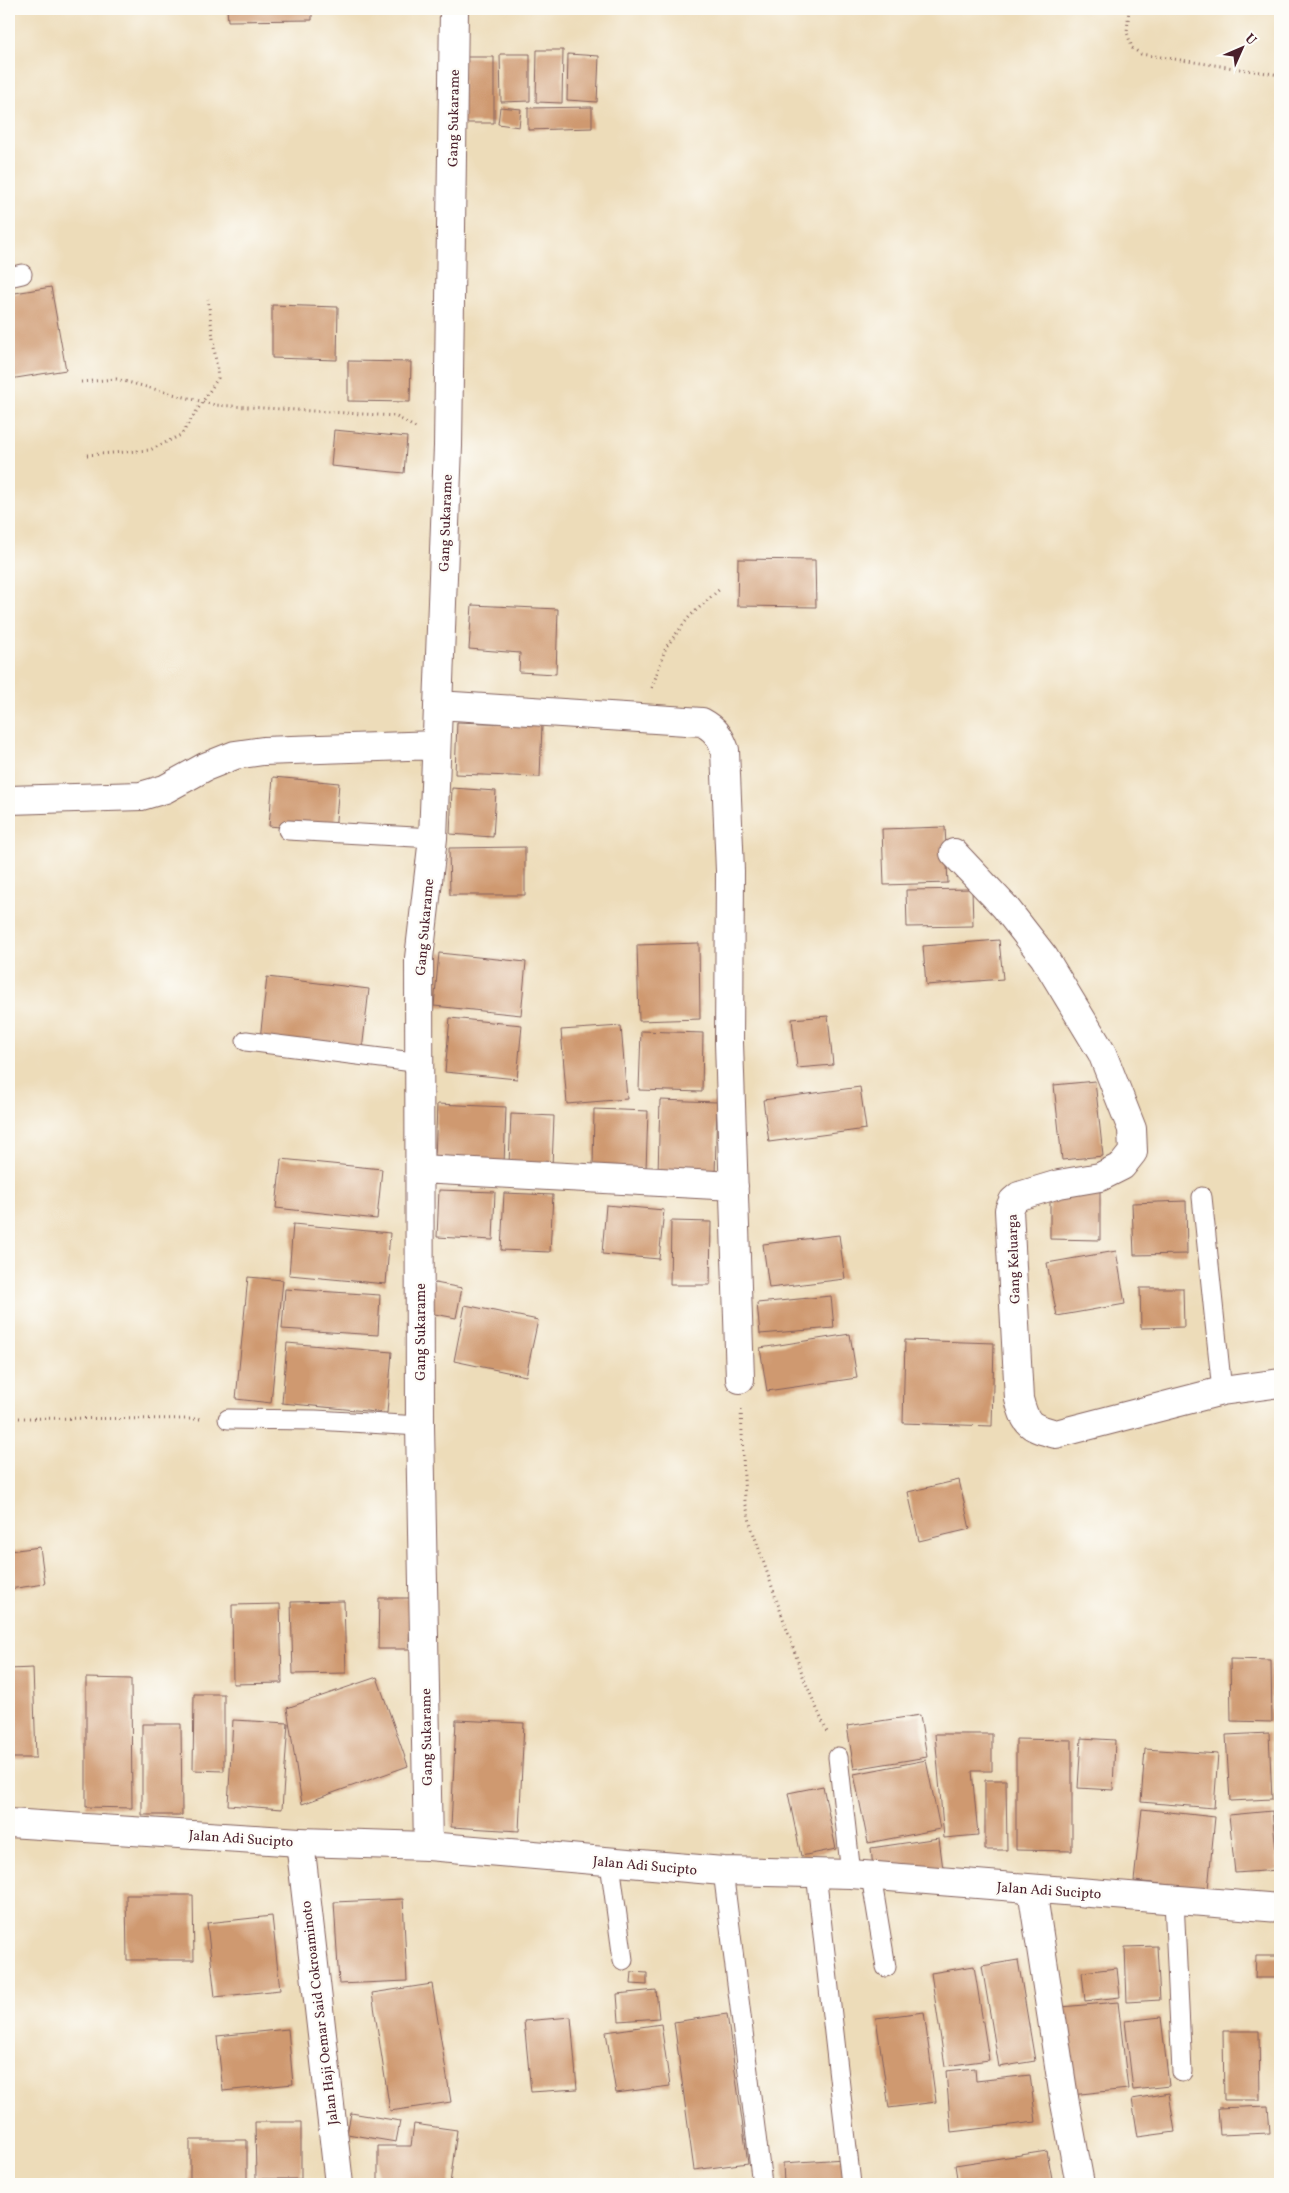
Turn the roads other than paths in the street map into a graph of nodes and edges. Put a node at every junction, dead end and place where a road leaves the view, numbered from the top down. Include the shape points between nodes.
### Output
1 (454, 9) edge
2 (438, 705) junction
3 (436, 745) junction
4 (9, 800) edge
5 (288, 830) dead end
6 (433, 838) junction
7 (954, 852) dead end
8 (246, 1041) dead end
9 (421, 1063) junction
10 (421, 1169) junction
11 (734, 1186) junction
12 (1202, 1197) dead end
13 (740, 1379) road end
14 (1280, 1383) edge
15 (1222, 1391) junction
16 (228, 1419) road end
17 (420, 1426) junction
18 (838, 1757) road end
19 (9, 1823) edge
20 (300, 1842) junction
21 (428, 1846) junction
22 (610, 1863) junction
23 (723, 1871) junction
24 (816, 1873) junction
25 (861, 1875) junction
26 (1032, 1889) junction
27 (1174, 1900) junction
28 (1280, 1908) edge
29 (623, 1960) dead end
30 (886, 1966) dead end
31 (1182, 2072) dead end
32 (339, 2184) edge
33 (762, 2184) edge
34 (851, 2184) edge
35 (1080, 2184) edge

1 - 2 street, Gang Sukarame via 448,446
2 - 3 street, Gang Sukarame
2 - 11 street via 702,722 720,737 725,750 730,871 729,1043
3 - 4 street via 263,751 235,755 205,766 165,789 141,796
3 - 6 street, Gang Sukarame
5 - 6 lane
6 - 9 street, Gang Sukarame via 419,958
7 - 15 street, Gang Keluarga via 1006,907 1044,958 1102,1053 1132,1129 1133,1152 1122,1166 1100,1177 1058,1184 1020,1196 1009,1210 1019,1399 1024,1415 1034,1429 1056,1434
8 - 9 lane
9 - 10 street, Gang Sukarame
10 - 11 street
10 - 17 street, Gang Sukarame
11 - 13 street
12 - 15 lane
14 - 15 street, Gang Keluarga
16 - 17 lane
17 - 21 street, Gang Sukarame
18 - 25 lane
19 - 20 street, Jalan Adi Sucipto
20 - 21 street, Jalan Adi Sucipto
20 - 32 street, Jalan Haji Oemar Said Cokroaminoto
21 - 22 street, Jalan Adi Sucipto
22 - 23 street, Jalan Adi Sucipto
22 - 29 lane
23 - 24 street, Jalan Adi Sucipto
23 - 33 lane
24 - 25 street, Jalan Adi Sucipto
24 - 34 lane
25 - 26 street, Jalan Adi Sucipto
25 - 30 lane
26 - 27 street, Jalan Adi Sucipto
26 - 35 street
27 - 28 street, Jalan Adi Sucipto
27 - 31 lane

